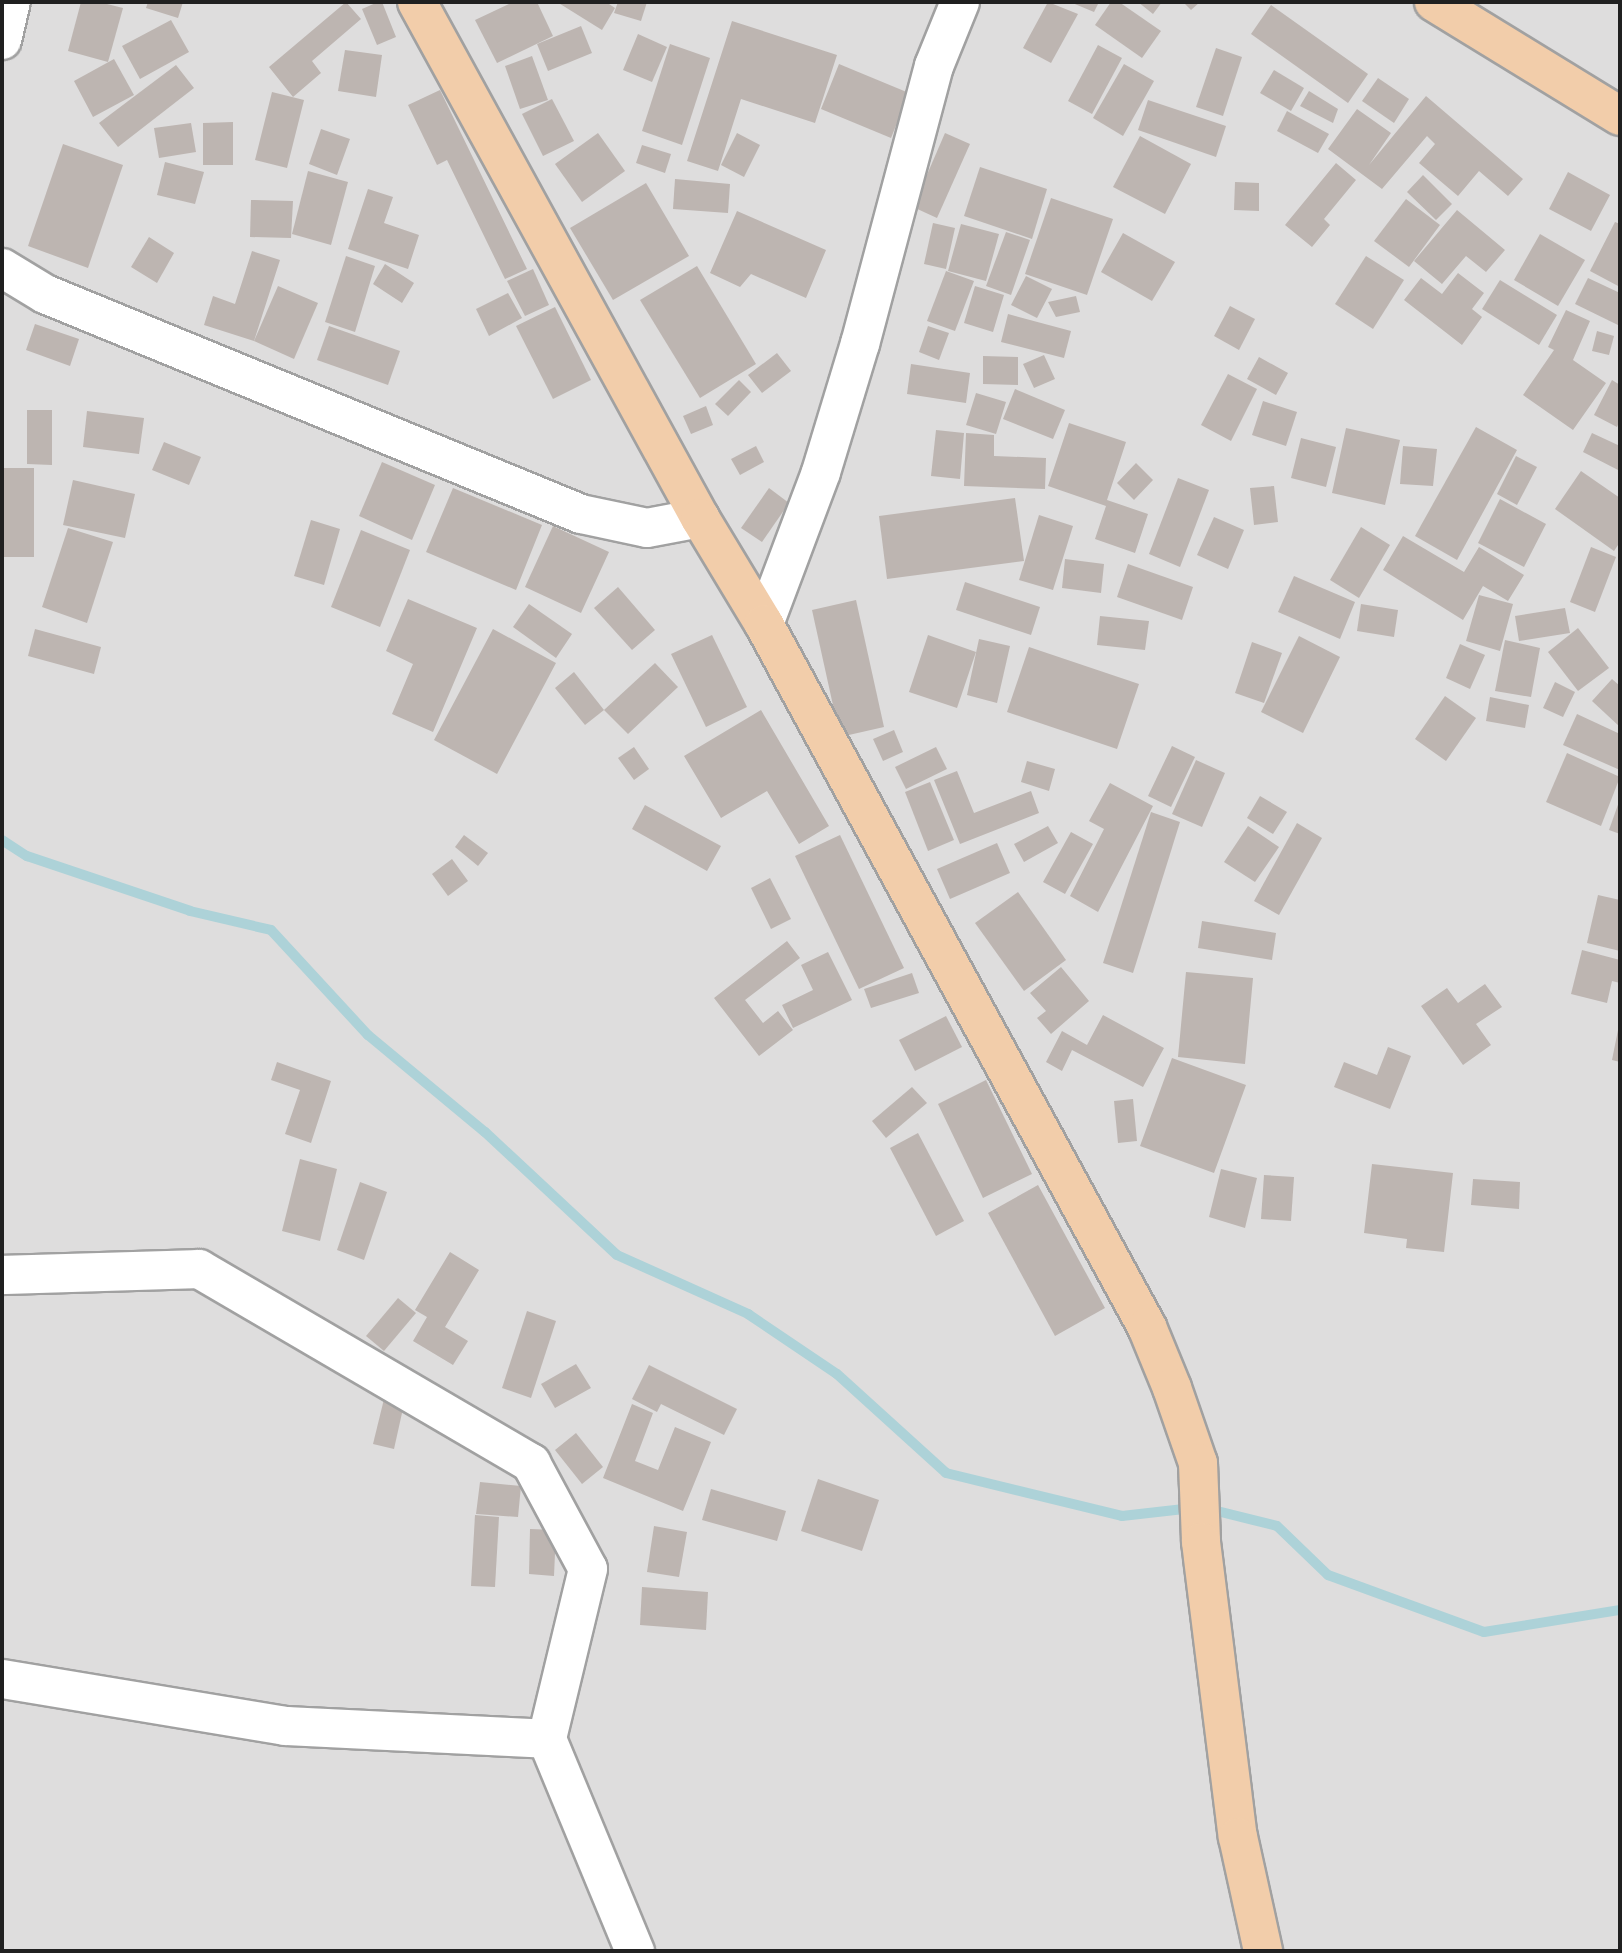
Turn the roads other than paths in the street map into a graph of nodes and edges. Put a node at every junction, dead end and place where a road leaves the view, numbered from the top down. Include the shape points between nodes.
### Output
1 (11, 2) edge
2 (417, 2) edge
3 (961, 2) edge
4 (1434, 2) edge
5 (2, 40) edge
6 (1620, 116) edge
7 (2, 268) edge
8 (700, 518) junction
9 (764, 624) junction
10 (2, 1275) edge
11 (2, 1679) edge
12 (547, 1739) junction
13 (635, 1951) edge
14 (1263, 1951) edge

1 - 5 street
2 - 8 main road
3 - 9 street via 934,66 821,472
4 - 6 main road
7 - 8 street via 45,294 581,514 647,528
8 - 9 main road
9 - 14 main road via 1146,1327 1172,1388 1198,1463 1201,1542 1238,1837
10 - 12 street via 199,1269 531,1463 587,1569
11 - 12 street via 285,1727
12 - 13 street

